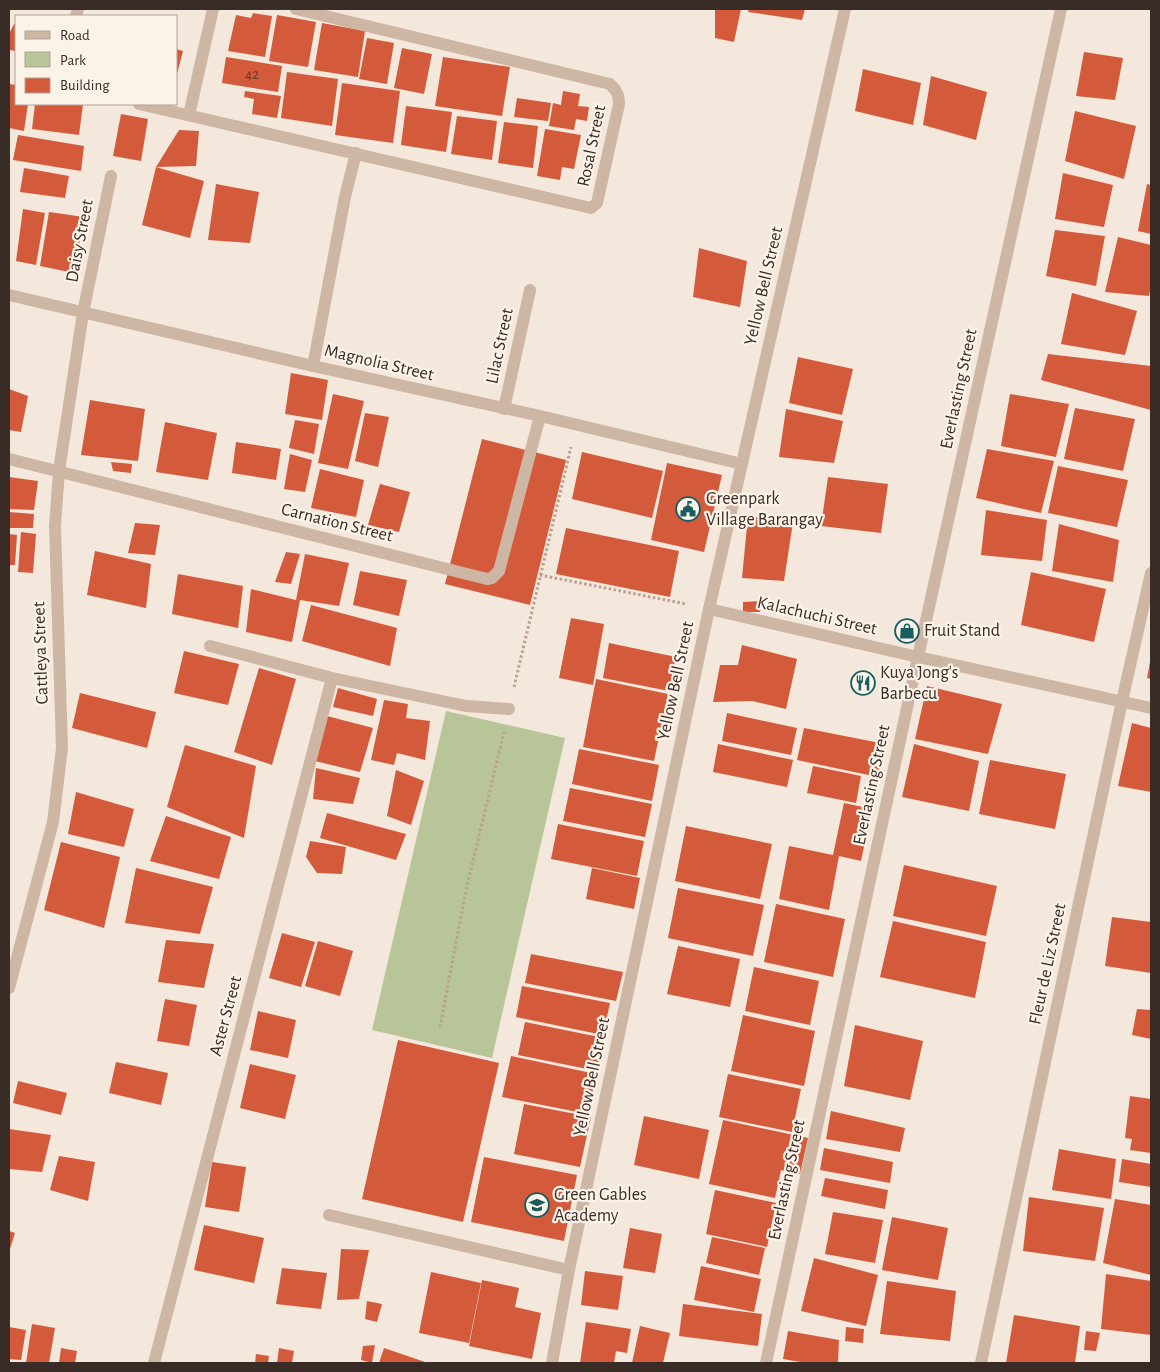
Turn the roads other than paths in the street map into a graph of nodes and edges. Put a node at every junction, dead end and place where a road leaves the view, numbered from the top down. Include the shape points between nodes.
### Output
1 (213, 9) edge
2 (296, 9) edge
3 (845, 9) edge
4 (1061, 9) edge
5 (144, 105) edge
6 (189, 115) junction
7 (356, 154) junction
8 (111, 176) dead end
9 (530, 290) dead end
10 (9, 295) edge
11 (83, 313) junction
12 (313, 366) junction
13 (504, 409) junction
14 (540, 416) junction
15 (9, 459) edge
16 (742, 464) junction
17 (59, 471) junction
18 (1151, 573) edge
19 (709, 609) junction
20 (210, 646) dead end
21 (918, 657) junction
22 (332, 678) junction
23 (1122, 701) junction
24 (1151, 708) edge
25 (509, 709) road end
26 (9, 988) edge
27 (329, 1215) dead end
28 (569, 1270) junction
29 (154, 1363) edge
30 (552, 1363) edge
31 (766, 1363) edge
32 (981, 1363) edge

1 - 6 street
2 - 7 street, Rosal Street via 610,84 619,96 620,104 597,203 591,208
3 - 16 street, Yellow Bell Street
4 - 21 street, Everlasting Street
5 - 6 street, Rosal Street
6 - 7 street, Rosal Street
7 - 12 street
8 - 11 street, Daisy Street
9 - 13 street, Lilac Street
10 - 11 street, Magnolia Street
11 - 12 street, Magnolia Street
11 - 17 street, Cattleya Street
12 - 13 street, Magnolia Street
13 - 14 street, Magnolia Street
14 - 16 street, Magnolia Street
14 - 17 street, Carnation Street via 499,571 487,579
15 - 17 street, Carnation Street
16 - 19 street, Yellow Bell Street
17 - 26 street, Cattleya Street via 55,526 62,748 53,822
18 - 23 street, Fleur de Liz Street
19 - 21 street, Kalachuchi Street
19 - 28 street, Yellow Bell Street
20 - 22 street
21 - 23 street, Kalachuchi Street
21 - 31 street, Everlasting Street
22 - 25 street via 466,706
22 - 29 street, Aster Street
23 - 24 street, Kalachuchi Street
23 - 32 street, Fleur de Liz Street
27 - 28 street
28 - 30 street, Yellow Bell Street

